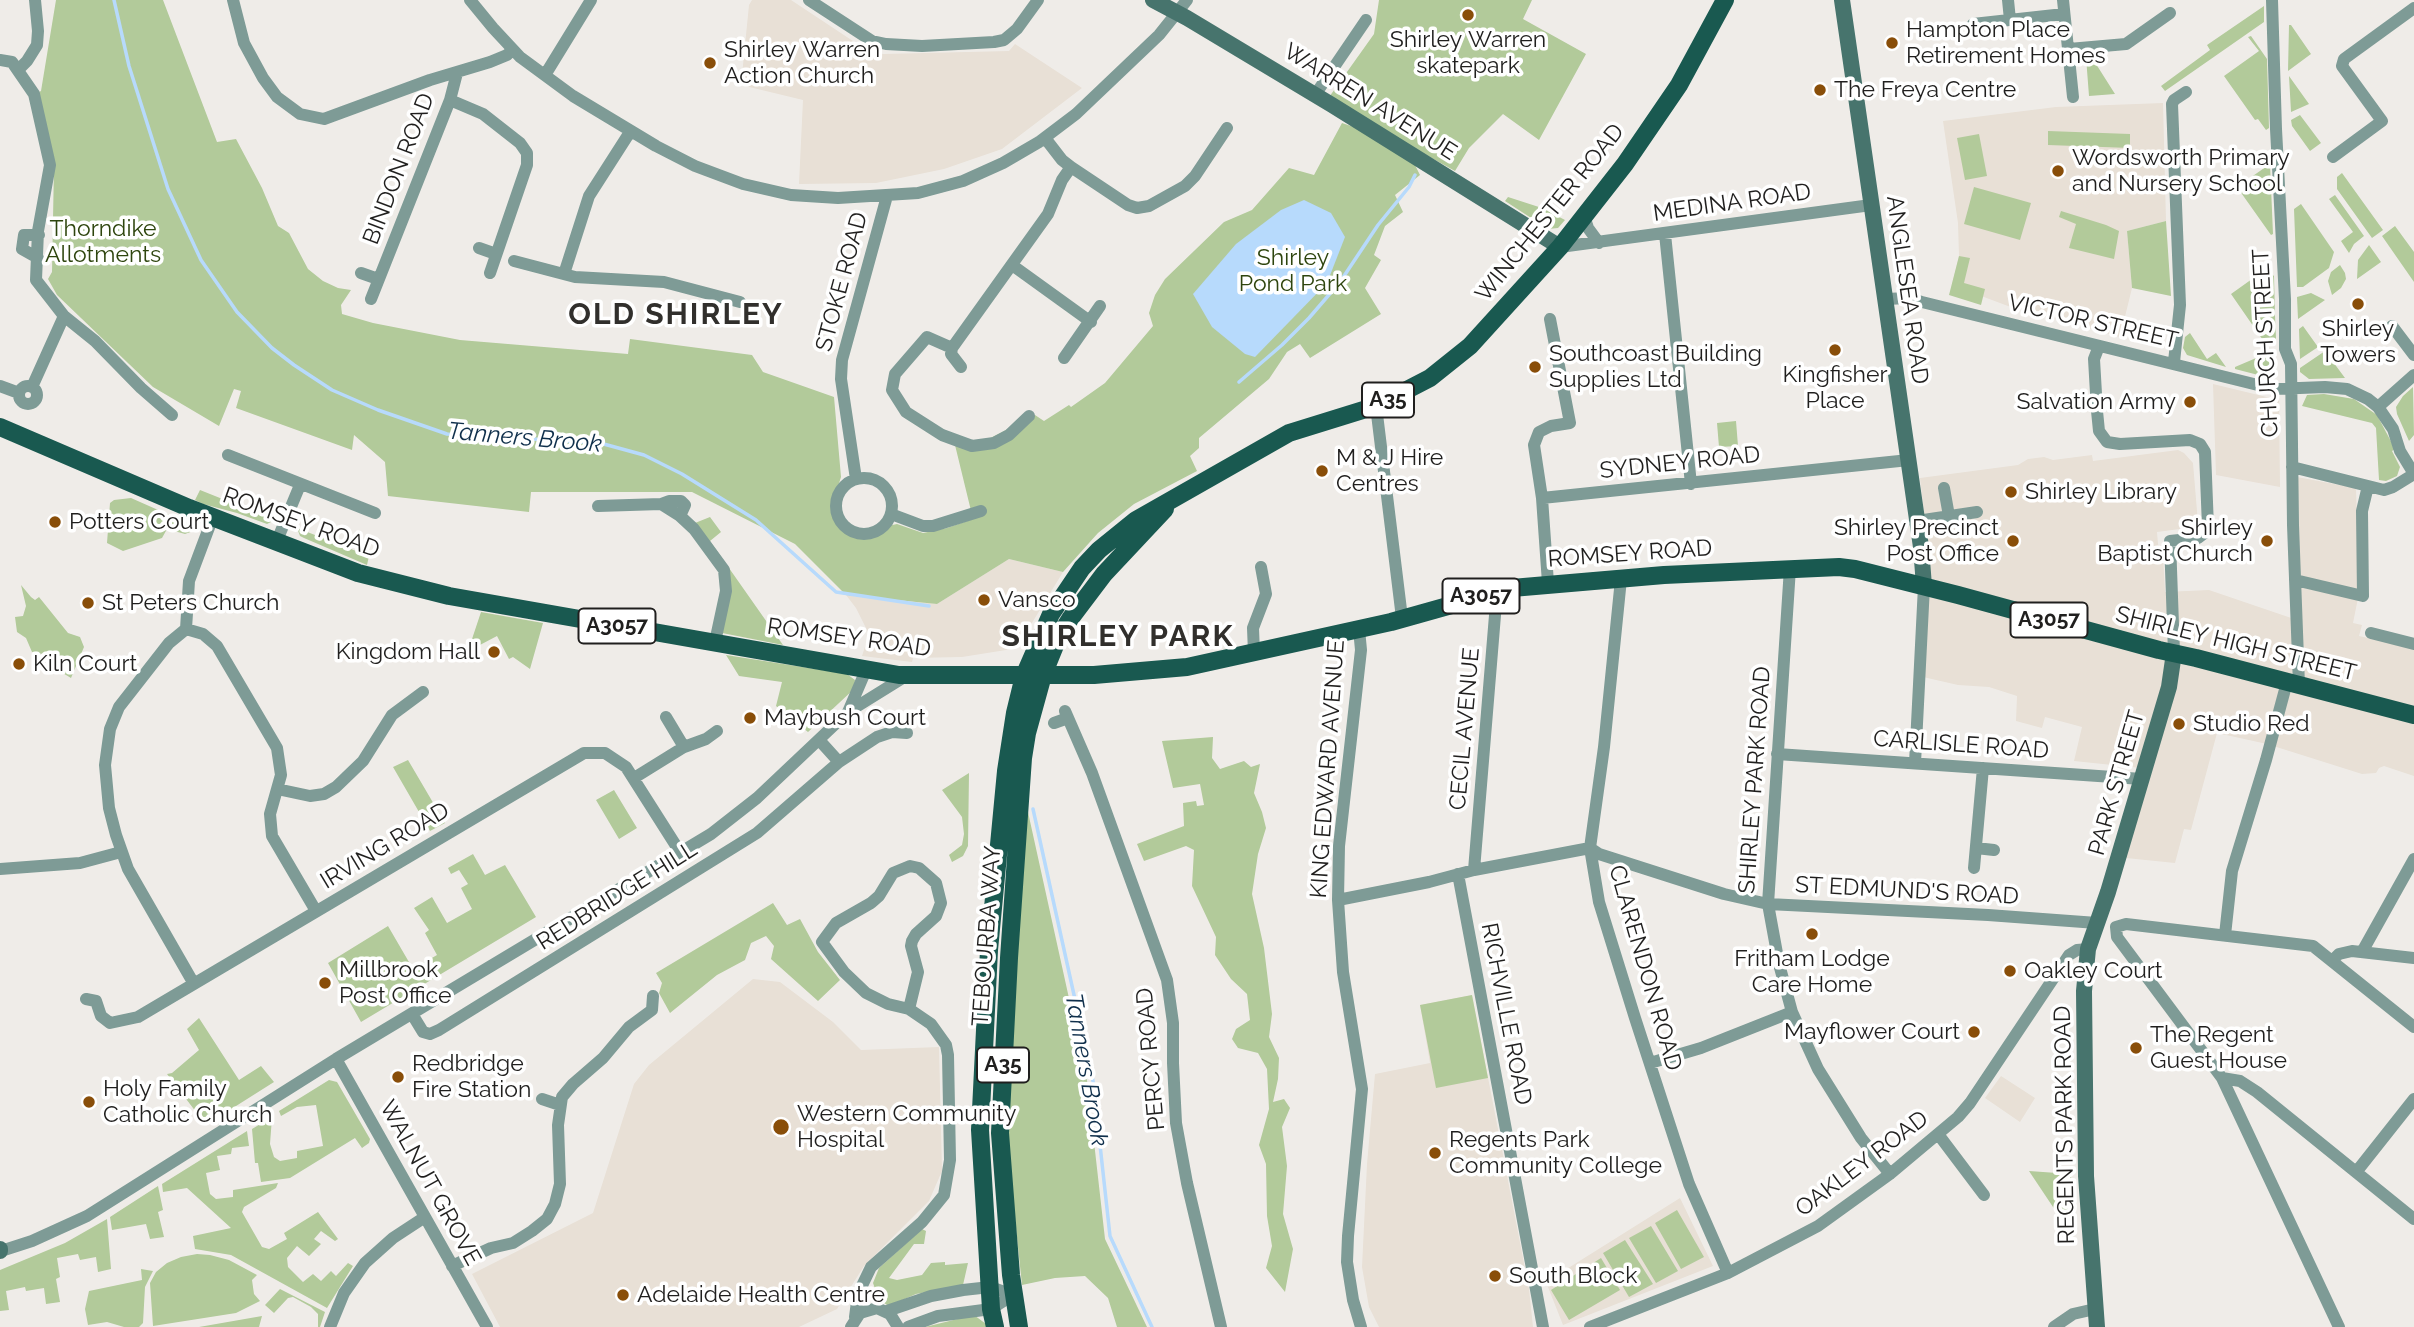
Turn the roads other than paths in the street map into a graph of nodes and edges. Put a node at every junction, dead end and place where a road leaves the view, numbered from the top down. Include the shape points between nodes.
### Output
1 (35, 0) edge
2 (233, 0) edge
3 (470, 0) edge
4 (592, 0) edge
5 (809, 0) edge
6 (1038, 0) edge
7 (1153, 0) edge
8 (1724, 0) edge
9 (1842, 0) edge
10 (2008, 0) edge
11 (2063, 0) edge
12 (2272, 0) edge
13 (1182, 6) edge
14 (2414, 8) edge
15 (2170, 13) dead end
16 (2064, 14) junction
17 (1366, 20) dead end
18 (2010, 20) junction
19 (1973, 24) dead end
20 (2069, 49) junction
21 (512, 50) junction
22 (0, 60) edge
23 (18, 71) junction
24 (457, 73) junction
25 (545, 75) junction
26 (2186, 92) dead end
27 (1315, 95) junction
28 (2073, 97) dead end
29 (450, 100) junction
30 (1227, 128) dead end
31 (630, 132) junction
32 (1045, 138) junction
33 (2333, 157) dead end
34 (1071, 167) junction
35 (887, 196) junction
36 (1871, 205) junction
37 (1584, 216) junction
38 (1665, 234) junction
39 (1599, 243) junction
40 (1560, 247) junction
41 (479, 248) dead end
42 (496, 254) junction
43 (514, 261) dead end
44 (1012, 265) junction
45 (361, 273) dead end
46 (490, 273) dead end
47 (564, 274) junction
48 (378, 279) junction
49 (371, 299) dead end
50 (1886, 299) junction
51 (740, 302) dead end
52 (1100, 306) dead end
53 (64, 316) junction
54 (1550, 319) dead end
55 (1091, 322) junction
56 (2392, 326) dead end
57 (2099, 346) junction
58 (952, 348) junction
59 (2414, 355) edge
60 (1063, 358) dead end
61 (2174, 362) junction
62 (961, 367) dead end
63 (2414, 375) edge
64 (0, 386) edge
65 (2290, 388) junction
66 (2378, 407) junction
67 (1376, 412) junction
68 (172, 415) dead end
69 (1029, 416) dead end
70 (0, 427) edge
71 (228, 455) dead end
72 (1909, 460) junction
73 (2292, 467) junction
74 (2414, 474) edge
75 (856, 480) junction
76 (1692, 484) junction
77 (300, 485) junction
78 (2368, 486) junction
79 (1944, 488) dead end
80 (1176, 496) junction
81 (1542, 498) junction
82 (598, 506) dead end
83 (981, 511) dead end
84 (1977, 512) dead end
85 (374, 513) dead end
86 (891, 514) junction
87 (1949, 516) junction
88 (213, 517) junction
89 (1917, 520) junction
90 (276, 543) junction
91 (1261, 567) dead end
92 (1790, 568) junction
93 (1621, 579) junction
94 (2295, 580) junction
95 (1548, 583) junction
96 (1924, 586) junction
97 (1497, 591) junction
98 (1402, 618) junction
99 (187, 629) junction
100 (1359, 629) junction
101 (2371, 634) dead end
102 (715, 642) junction
103 (2414, 644) edge
104 (1254, 653) junction
105 (2174, 653) junction
106 (866, 670) junction
107 (1043, 675) junction
108 (906, 676) junction
109 (1024, 676) junction
110 (2293, 683) junction
111 (423, 692) dead end
112 (848, 712) junction
113 (2414, 715) edge
114 (666, 717) dead end
115 (1054, 723) dead end
116 (717, 731) dead end
117 (907, 733) dead end
118 (820, 741) junction
119 (684, 747) junction
120 (1777, 754) junction
121 (839, 762) junction
122 (1915, 763) junction
123 (1983, 768) junction
124 (634, 778) junction
125 (2142, 779) junction
126 (278, 789) junction
127 (1590, 848) junction
128 (1976, 848) junction
129 (1994, 850) dead end
130 (121, 852) junction
131 (680, 852) junction
132 (2414, 859) edge
133 (1974, 868) dead end
134 (0, 869) edge
135 (1474, 870) junction
136 (1458, 874) junction
137 (1338, 900) junction
138 (1768, 904) junction
139 (316, 911) junction
140 (2097, 923) junction
141 (2225, 935) junction
142 (2088, 949) junction
143 (2362, 952) junction
144 (2414, 958) edge
145 (2338, 964) junction
146 (194, 984) junction
147 (653, 996) dead end
148 (86, 999) dead end
149 (909, 1009) junction
150 (1792, 1012) junction
151 (412, 1014) junction
152 (2414, 1027) edge
153 (336, 1059) junction
154 (1650, 1063) junction
155 (2222, 1078) junction
156 (2414, 1098) edge
157 (542, 1099) dead end
158 (560, 1105) junction
159 (1938, 1134) junction
160 (2357, 1171) junction
161 (1890, 1174) junction
162 (1984, 1195) dead end
163 (425, 1217) junction
164 (2414, 1219) edge
165 (0, 1250) edge
166 (452, 1266) junction
167 (1728, 1273) junction
168 (864, 1282) junction
169 (990, 1287) junction
170 (1013, 1295) junction
171 (882, 1309) junction
172 (992, 1309) junction
173 (2095, 1309) junction
174 (853, 1322) edge
175 (330, 1327) edge
176 (487, 1327) edge
177 (898, 1327) edge
178 (908, 1327) edge
179 (995, 1327) edge
180 (1019, 1327) edge
181 (1221, 1327) edge
182 (1362, 1327) edge
183 (1542, 1327) edge
184 (1590, 1327) edge
185 (2054, 1327) edge
186 (2097, 1327) edge
187 (2339, 1327) edge

1 - 23 street via 37,45
2 - 24 street via 244,43 262,78 300,114 324,119
3 - 21 street
4 - 25 street
5 - 6 street via 872,41 922,46 1004,40
7 - 13 street, WARREN AVENUE
8 - 37 main road, WINCHESTER ROAD / A35 via 1679,85
9 - 36 street, ANGLESEA ROAD
10 - 18 street
11 - 16 street
12 - 65 street, CHURCH STREET
13 - 27 street, WARREN AVENUE
13 - 32 street via 1159,36
14 - 33 street via 2344,58 2342,66 2382,121
15 - 20 street via 2126,44
16 - 18 street
16 - 20 street
17 - 27 street
18 - 19 street
20 - 28 street
21 - 24 street
21 - 25 street
22 - 23 street via 12,62
23 - 53 street via 34,94 50,164 39,235 24,234 22,249 38,258 36,280
24 - 29 street, BINDON ROAD
25 - 31 street
26 - 61 street via 2172,104 2180,305
27 - 40 street, WARREN AVENUE
29 - 42 street via 483,114 527,153 527,165
29 - 48 street, BINDON ROAD
30 - 34 street via 1185,187 1143,208 1128,205
31 - 35 street via 695,166 767,191 816,197
31 - 47 street via 589,196
32 - 34 street
32 - 35 street via 963,181
34 - 44 street via 1048,214
35 - 75 street, STOKE ROAD via 844,349 841,379
36 - 38 street, MEDINA ROAD
36 - 50 street, ANGLESEA ROAD
37 - 39 street
37 - 40 main road, WINCHESTER ROAD / A35
38 - 39 street, MEDINA ROAD
38 - 76 street
39 - 40 street, MEDINA ROAD
40 - 67 main road, WINCHESTER ROAD / A35 via 1470,346
41 - 42 street
42 - 46 street
43 - 47 street
44 - 55 street
44 - 58 street
45 - 48 street, BINDON ROAD
47 - 51 street via 664,282
48 - 49 street, BINDON ROAD
50 - 57 street, VICTOR STREET via 1908,298
50 - 72 street, ANGLESEA ROAD
52 - 55 street
53 - 64 street via 32,387 37,396 32,404 23,403 19,393
53 - 68 street
54 - 81 street via 1570,423 1539,432 1534,445
55 - 60 street
56 - 59 street
57 - 61 street, VICTOR STREET
57 - 105 street via 2094,359 2097,411 2099,431 2107,442 2190,440 2205,452 2206,533 2170,541
58 - 62 street
58 - 69 street via 927,337 895,373 892,390 906,412 942,435 972,446 994,443
61 - 65 street, VICTOR STREET via 2274,389
63 - 66 street
65 - 66 street, VICTOR STREET via 2347,389
65 - 73 street, CHURCH STREET
66 - 74 street
67 - 80 main road, WINCHESTER ROAD / A35 via 1289,433
67 - 98 street
70 - 88 main road, ROMSEY ROAD / A3057
71 - 77 street
72 - 76 street, SYDNEY ROAD
72 - 89 street, ANGLESEA ROAD
73 - 78 street
73 - 94 street, CHURCH STREET
74 - 78 street via 2393,487
75 - 86 street via 871,479 885,488
75 - 86 street via 837,496 836,513 844,526 853,532 875,532
76 - 81 street, SYDNEY ROAD
77 - 85 street
77 - 90 street
78 - 94 street via 2362,511 2363,596
79 - 87 street
80 - 107 main road, WINCHESTER ROAD / A35 via 1083,599 1058,638
80 - 109 main road, WINCHESTER ROAD / A35 via 1136,520 1082,568 1051,614
81 - 95 street
82 - 102 street via 662,505 694,529 724,570 726,591
83 - 86 street via 933,526
84 - 87 street
87 - 89 street
88 - 90 main road, ROMSEY ROAD / A3057
88 - 99 street via 189,581
89 - 96 street, ANGLESEA ROAD
90 - 102 main road, ROMSEY ROAD / A3057 via 358,573 449,596
91 - 104 street via 1266,594 1254,628
92 - 93 main road, ROMSEY ROAD / A3057
92 - 96 main road, ROMSEY ROAD / A3057 via 1855,569
92 - 120 street, SHIRLEY PARK ROAD
93 - 95 main road, ROMSEY ROAD / A3057
93 - 127 street, CLARENDON ROAD
94 - 110 street, CHURCH STREET
95 - 97 main road, ROMSEY ROAD / A3057
96 - 105 main road, SHIRLEY HIGH STREET / A3057
96 - 122 street
97 - 98 main road, ROMSEY ROAD / A3057
97 - 135 street, CECIL AVENUE
98 - 100 main road, ROMSEY ROAD / A3057
99 - 126 street via 203,634 217,646 273,739 281,767
99 - 130 street via 169,643 131,690 110,729 106,789
100 - 104 main road, ROMSEY ROAD / A3057
100 - 137 street, KING EDWARD AVENUE via 1361,650 1339,846
101 - 103 street
102 - 106 main road, ROMSEY ROAD / A3057
104 - 107 main road, ROMSEY ROAD / A3057 via 1138,673
105 - 110 main road, SHIRLEY HIGH STREET / A3057
105 - 125 street, PARK STREET
106 - 108 main road, ROMSEY ROAD / A3057
106 - 112 street, REDBRIDGE HILL
107 - 109 main road, ROMSEY ROAD / A3057
107 - 170 main road, TEBOURBA WAY / A35 via 1023,758 1000,1133
108 - 109 main road, ROMSEY ROAD / A3057
108 - 112 street, REDBRIDGE HILL
109 - 169 main road, TEBOURBA WAY / A35 via 1008,751 989,950 980,1130
110 - 113 main road, SHIRLEY HIGH STREET / A3057
110 - 141 street, CHURCH STREET via 2232,871
111 - 126 street via 392,715 363,761 336,786 310,796
112 - 118 street, REDBRIDGE HILL
114 - 119 street
115 - 181 street, PERCY ROAD via 1067,714 1167,980 1176,1123
116 - 119 street
117 - 121 street, REDBRIDGE HILL via 877,737
118 - 121 street
118 - 131 street, REDBRIDGE HILL via 735,817
119 - 124 street
120 - 122 street, CARLISLE ROAD
120 - 138 street, SHIRLEY PARK ROAD
121 - 151 street, REDBRIDGE HILL via 757,833 439,1030 423,1032
122 - 123 street, CARLISLE ROAD
123 - 125 street, CARLISLE ROAD
123 - 128 street
124 - 131 street, IRVING ROAD
124 - 139 street, IRVING ROAD via 612,755 598,751 577,756
125 - 140 street, PARK STREET
126 - 139 street via 270,814 271,836
127 - 135 street
127 - 138 street, ST EDMUND'S ROAD via 1724,894
127 - 154 street, CLARENDON ROAD via 1599,902
128 - 129 street
128 - 133 street
130 - 134 street via 80,863
130 - 146 street
131 - 151 street, REDBRIDGE HILL
132 - 143 street
135 - 136 street
136 - 137 street
136 - 183 street, RICHVILLE ROAD
137 - 182 street, KING EDWARD AVENUE via 1343,972 1362,1089 1347,1262
138 - 140 street, ST EDMUND'S ROAD
138 - 150 street, SHIRLEY PARK ROAD
139 - 146 street, IRVING ROAD
140 - 142 street, REGENTS PARK ROAD
141 - 145 street via 2313,946
141 - 155 street via 2126,924 2116,927 2117,937
142 - 159 street, OAKLEY ROAD via 2069,955 1970,1103
142 - 173 street, REGENTS PARK ROAD via 2085,1151
143 - 144 street
143 - 145 street via 2339,954
145 - 152 street
146 - 148 street, IRVING ROAD via 138,1017 115,1023 103,1019 96,1001
147 - 158 street via 652,1010 573,1084
149 - 149 street via 866,993 822,942 836,923 879,896 893,873 909,866 931,878 942,904 912,941 918,972
149 - 168 street via 931,1024 946,1045 947,1185 934,1209 871,1267
150 - 154 street
150 - 161 street, SHIRLEY PARK ROAD via 1818,1069 1861,1138
151 - 153 street, REDBRIDGE HILL
153 - 163 street, WALNUT GROVE
153 - 165 street, REDBRIDGE HILL via 87,1216
154 - 167 street, CLARENDON ROAD via 1689,1184
155 - 160 street via 2258,1092
155 - 187 street
156 - 160 street
157 - 158 street
158 - 166 street via 560,1184 547,1219 513,1243
159 - 161 street, OAKLEY ROAD
159 - 162 street
160 - 164 street
161 - 167 street, OAKLEY ROAD via 1818,1226
163 - 166 street, WALNUT GROVE
163 - 175 street via 365,1263 344,1293
166 - 176 street, WALNUT GROVE
167 - 184 street, OAKLEY ROAD
168 - 171 street
168 - 174 street
169 - 170 street
169 - 171 street
169 - 172 main road, TEBOURBA WAY / A35
170 - 172 street
170 - 180 main road, TEBOURBA WAY / A35
171 - 174 street via 865,1310
171 - 177 street via 894,1317
172 - 178 street via 937,1316
172 - 179 main road, TEBOURBA WAY / A35
173 - 185 street via 2073,1314
173 - 186 street, REGENTS PARK ROAD

